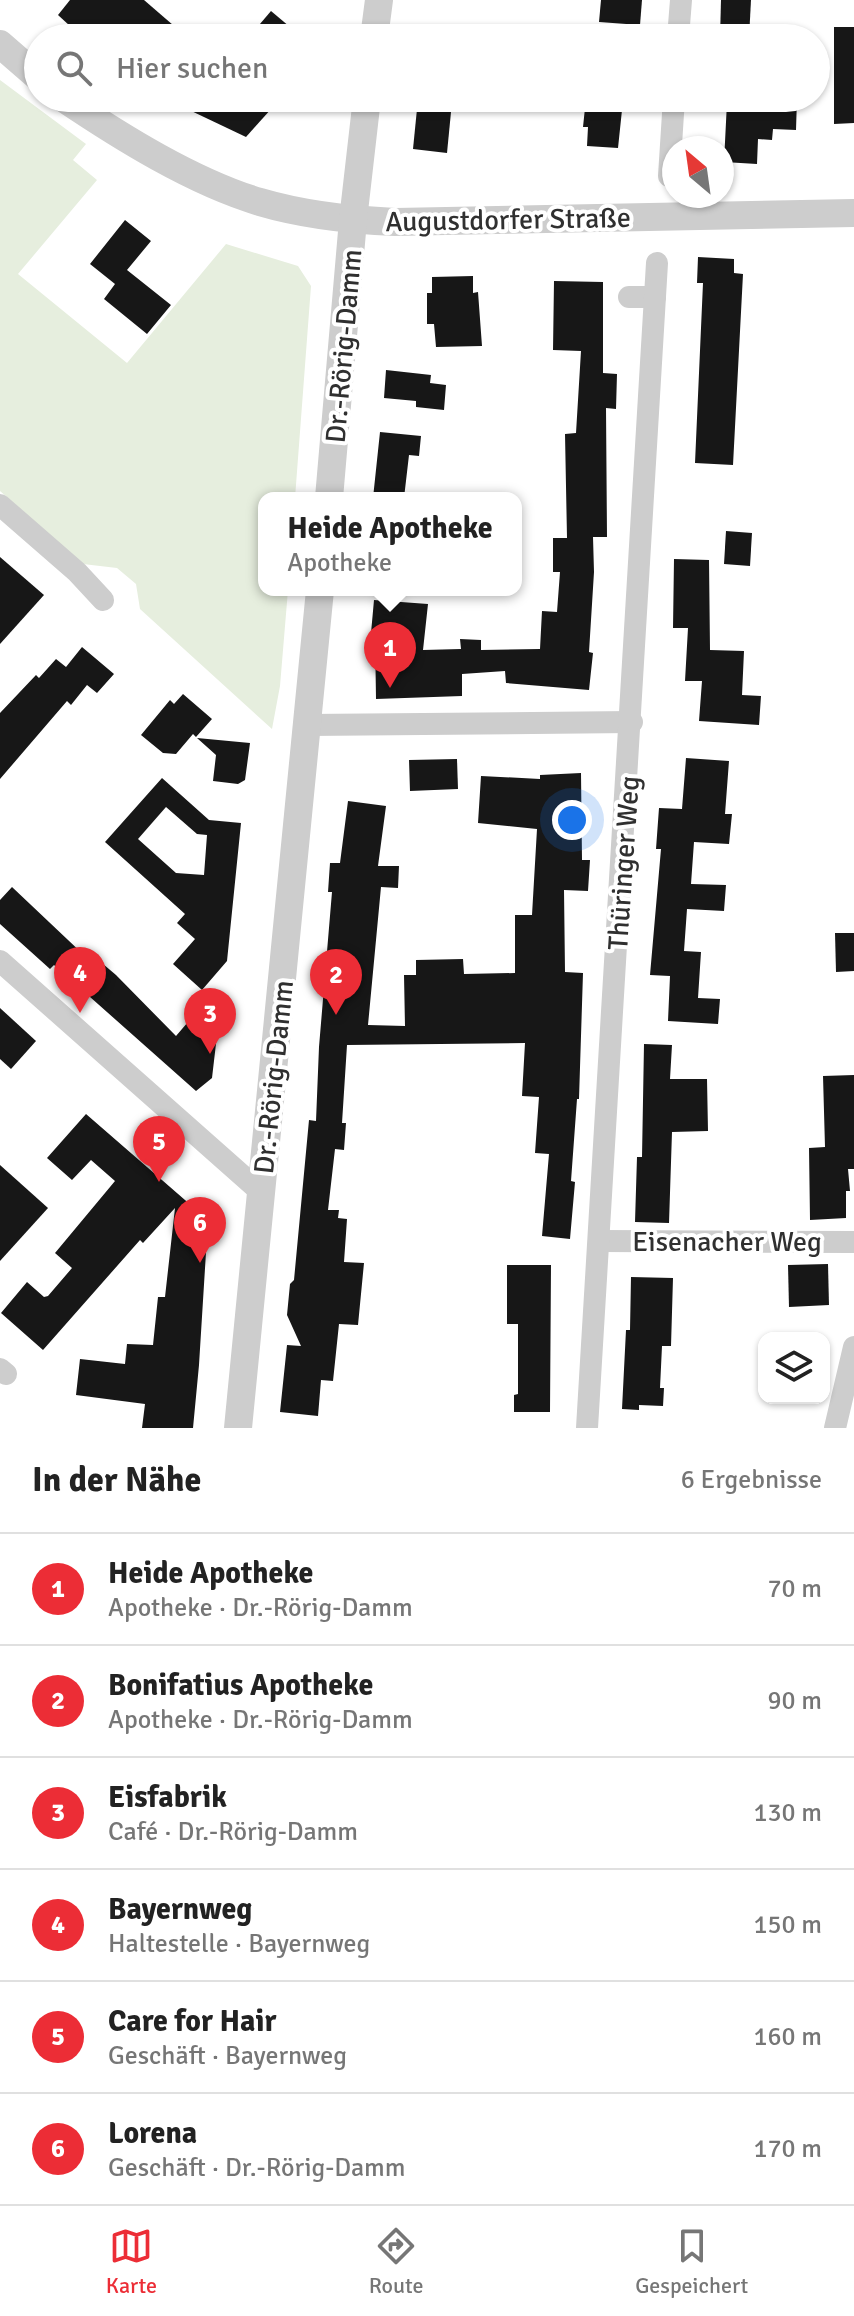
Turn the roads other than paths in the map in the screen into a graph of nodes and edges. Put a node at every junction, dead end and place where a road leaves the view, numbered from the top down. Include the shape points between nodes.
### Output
1 (379, 0) edge
2 (681, 0) edge
3 (376, 24) edge
4 (679, 24) edge
5 (0, 44) edge
6 (24, 65) edge
7 (84, 112) edge
8 (365, 112) edge
9 (673, 112) edge
10 (672, 136) edge
11 (854, 213) edge
12 (353, 220) junction
13 (657, 263) dead end
14 (629, 297) dead end
15 (655, 297) junction
16 (330, 492) edge
17 (0, 505) edge
18 (319, 596) edge
19 (103, 600) dead end
20 (632, 722) junction
21 (307, 725) junction
22 (0, 961) edge
23 (262, 1193) junction
24 (599, 1241) junction
25 (854, 1242) edge
26 (854, 1347) edge
27 (238, 1428) edge
28 (587, 1428) edge
29 (835, 1428) edge

1 - 3 street
2 - 4 street
5 - 6 street
7 - 12 street, Augustdorfer Straße via 183,170 259,202
8 - 12 street, Dr.-Rörig-Damm
9 - 10 street
11 - 12 street, Augustdorfer Straße
12 - 16 street, Dr.-Rörig-Damm
13 - 15 street, Thüringer Weg
14 - 15 street
15 - 20 street, Thüringer Weg
17 - 19 street
18 - 21 street, Dr.-Rörig-Damm
20 - 21 street
20 - 24 street, Thüringer Weg
21 - 23 street, Dr.-Rörig-Damm
22 - 23 street
23 - 27 street, Dr.-Rörig-Damm
24 - 25 street, Eisenacher Weg
24 - 28 street, Thüringer Weg
26 - 29 street

